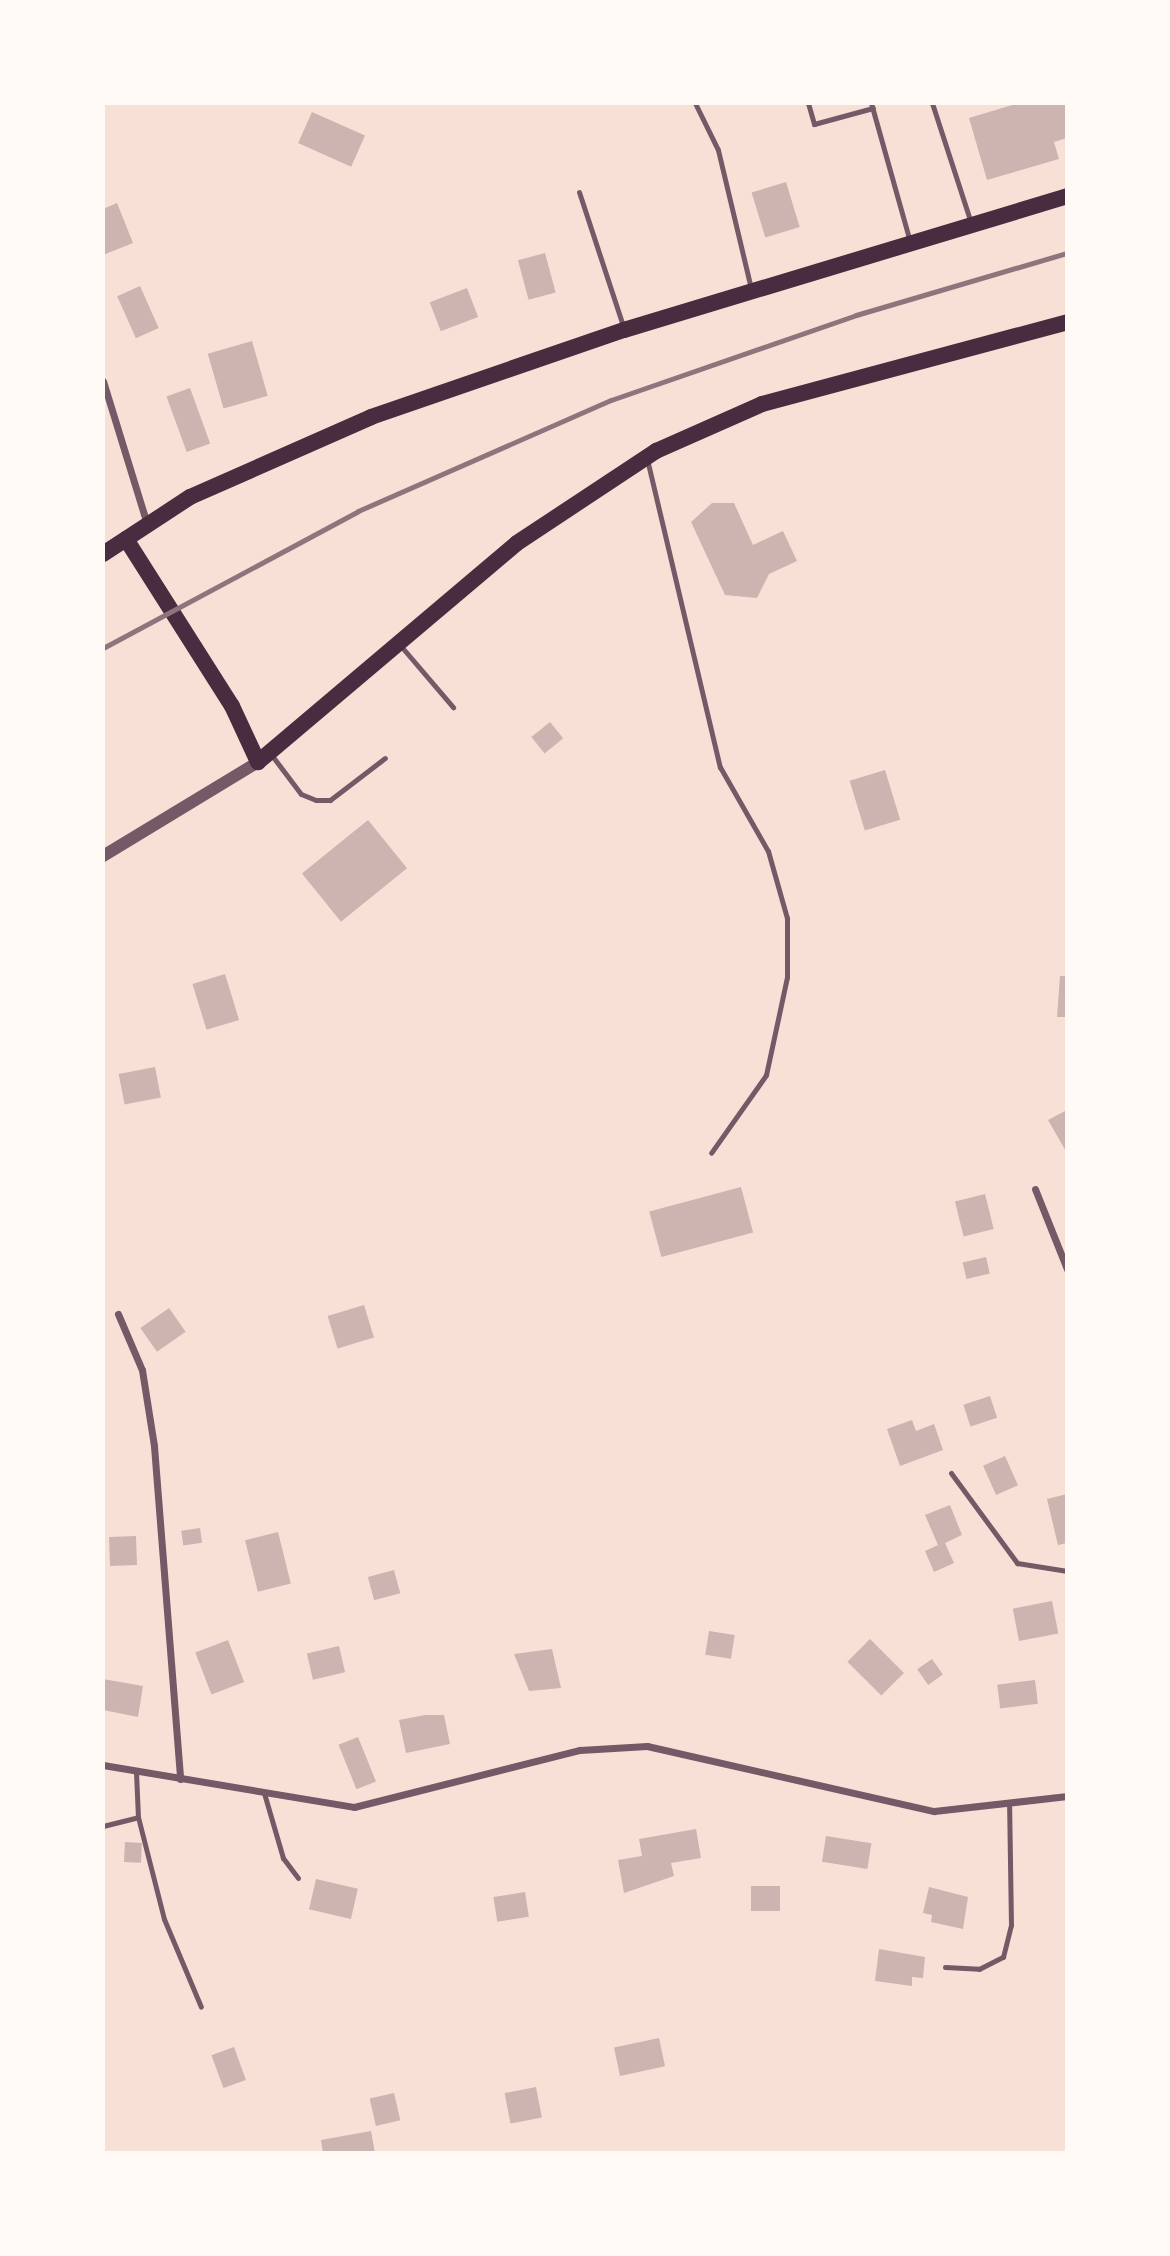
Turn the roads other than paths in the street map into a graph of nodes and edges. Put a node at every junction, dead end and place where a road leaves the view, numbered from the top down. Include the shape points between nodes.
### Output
1 (695, 103) edge
2 (808, 103) edge
3 (932, 103) edge
4 (872, 106) edge
5 (579, 192) dead end
6 (1067, 196) edge
7 (971, 224) junction
8 (910, 242) junction
9 (752, 292) junction
10 (1067, 322) edge
11 (624, 330) junction
12 (103, 381) edge
13 (646, 456) junction
14 (147, 525) junction
15 (126, 539) junction
16 (103, 554) edge
17 (400, 645) junction
18 (453, 707) dead end
19 (264, 758) junction
20 (385, 758) dead end
21 (103, 856) edge
22 (710, 1153) dead end
23 (1035, 1189) dead end
24 (1067, 1269) edge
25 (118, 1314) dead end
26 (951, 1473) dead end
27 (1067, 1571) edge
28 (103, 1765) edge
29 (136, 1772) junction
30 (180, 1779) junction
31 (264, 1793) junction
32 (1067, 1796) edge
33 (1009, 1804) junction
34 (138, 1817) junction
35 (103, 1826) edge
36 (298, 1878) dead end
37 (945, 1967) dead end
38 (201, 2007) dead end

1 - 9 lane via 718,150
2 - 4 lane via 814,124
3 - 7 lane
4 - 8 lane
5 - 11 lane
6 - 7 main road
7 - 8 main road
8 - 9 main road
9 - 11 main road
10 - 13 main road via 762,404
11 - 14 main road via 371,417 190,497
12 - 14 street
13 - 17 main road via 548,519
13 - 22 lane via 720,767 768,851 787,918 787,977 766,1075
14 - 15 main road
15 - 16 main road
15 - 19 main road
17 - 18 lane
17 - 19 main road
19 - 20 lane via 301,794 330,800
19 - 21 street
23 - 24 street
25 - 30 street via 142,1370 154,1446
26 - 27 lane via 1017,1563
28 - 29 street
29 - 30 street
29 - 34 lane
30 - 31 street
31 - 33 street via 335,1805 380,1804 564,1753 621,1745 685,1752 934,1811
31 - 36 lane via 283,1858
32 - 33 street
33 - 37 lane via 1011,1925 1003,1957 979,1969
34 - 35 lane
34 - 38 lane via 163,1919

